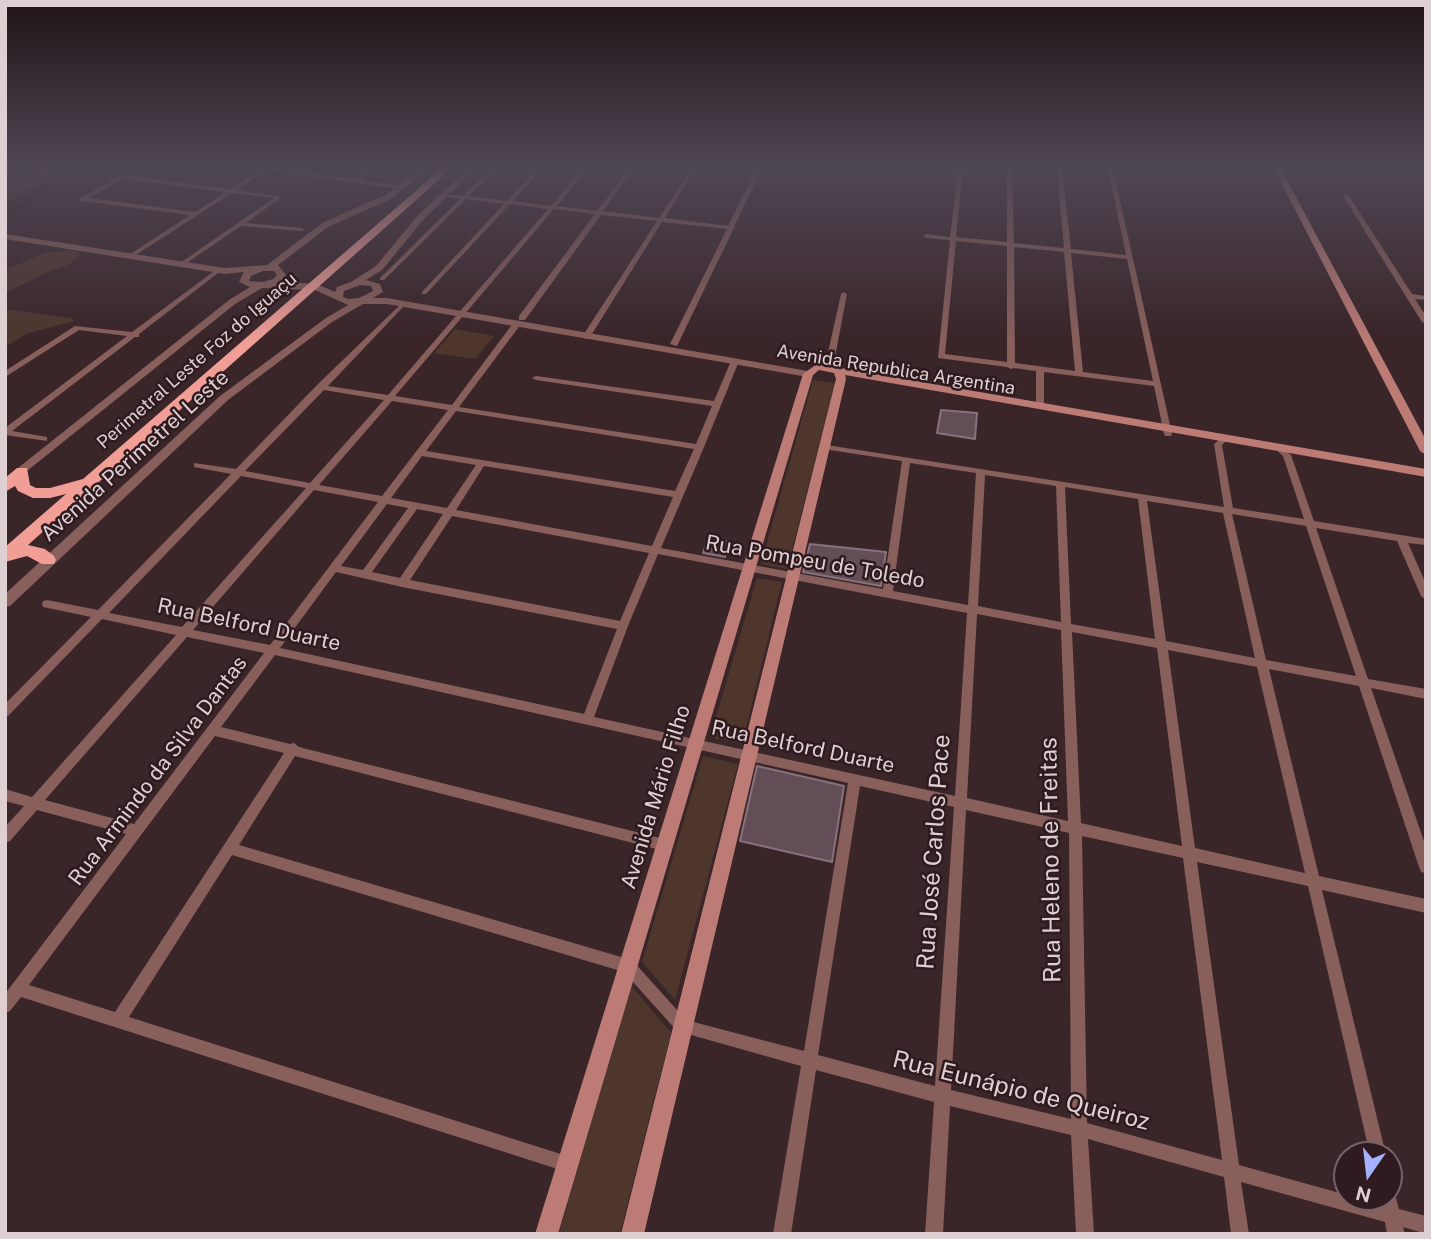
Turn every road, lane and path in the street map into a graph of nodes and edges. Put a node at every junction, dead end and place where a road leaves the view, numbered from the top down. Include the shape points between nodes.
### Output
1 (176, 227) edge
2 (238, 227) edge
3 (270, 227) edge
4 (323, 227) edge
5 (380, 227) edge
6 (415, 227) edge
7 (435, 227) edge
8 (487, 227) edge
9 (536, 227) edge
10 (588, 227) edge
11 (657, 227) edge
12 (722, 227) edge
13 (953, 227) edge
14 (1010, 227) edge
15 (1066, 227) edge
16 (1123, 227) edge
17 (1308, 227) edge
18 (1366, 227) edge
19 (732, 228) joint
20 (301, 230) dead end
21 (5, 236) edge
22 (926, 236) dead end
23 (952, 239) junction
24 (1010, 245) junction
25 (1068, 251) junction
26 (131, 256) junction
27 (1130, 257) junction
28 (182, 264) junction
29 (266, 268) junction
30 (379, 268) junction
31 (222, 270) junction
32 (282, 275) junction
33 (244, 282) junction
34 (352, 283) junction
35 (262, 285) junction
36 (379, 285) junction
37 (424, 293) dead end
38 (844, 295) dead end
39 (1409, 296) junction
40 (339, 298) junction
41 (1426, 298) edge
42 (361, 301) junction
43 (232, 302) junction
44 (403, 304) junction
45 (464, 311) junction
46 (329, 320) junction
47 (519, 321) junction
48 (1426, 322) edge
49 (588, 333) junction
50 (136, 335) junction
51 (674, 344) junction
52 (831, 357) junction
53 (734, 361) junction
54 (1011, 367) junction
55 (812, 370) junction
56 (1040, 370) junction
57 (5, 375) edge
58 (839, 375) junction
59 (1079, 375) junction
60 (536, 378) dead end
61 (1157, 384) junction
62 (320, 387) junction
63 (389, 399) junction
64 (716, 404) junction
65 (1040, 406) junction
66 (454, 408) junction
67 (1168, 431) junction
68 (6, 432) edge
69 (44, 439) dead end
70 (1221, 441) junction
71 (823, 446) junction
72 (700, 447) junction
73 (1282, 451) junction
74 (1426, 451) edge
75 (419, 453) junction
76 (906, 461) junction
77 (482, 463) junction
78 (197, 466) dead end
79 (22, 471) junction
80 (981, 472) junction
81 (238, 473) junction
82 (1426, 473) edge
83 (1426, 480) edge
84 (88, 484) junction
85 (1060, 485) junction
86 (5, 487) edge
87 (312, 487) junction
88 (678, 495) junction
89 (1142, 498) junction
90 (383, 501) junction
91 (414, 506) junction
92 (1228, 512) junction
93 (447, 513) junction
94 (1308, 525) junction
95 (1401, 538) junction
96 (1426, 542) edge
97 (657, 551) junction
98 (7, 554) edge
99 (48, 560) junction
100 (333, 568) junction
101 (750, 569) junction
102 (365, 575) junction
103 (791, 576) junction
104 (402, 583) junction
105 (887, 594) junction
106 (1426, 596) edge
107 (5, 602) edge
108 (47, 604) dead end
109 (974, 610) junction
110 (100, 615) junction
111 (623, 626) junction
112 (1066, 628) junction
113 (185, 632) junction
114 (1163, 645) junction
115 (272, 650) junction
116 (1261, 664) junction
117 (1365, 683) junction
118 (1426, 694) edge
119 (5, 712) edge
120 (587, 721) junction
121 (213, 730) junction
122 (696, 745) junction
123 (294, 748) junction
124 (747, 756) junction
125 (855, 780) junction
126 (5, 795) edge
127 (959, 803) junction
128 (34, 804) junction
129 (1075, 828) junction
130 (137, 831) junction
131 (5, 837) edge
132 (664, 845) junction
133 (228, 848) junction
134 (1192, 854) junction
135 (1426, 867) edge
136 (1312, 881) junction
137 (1426, 906) edge
138 (628, 965) junction
139 (19, 989) junction
140 (5, 1006) edge
141 (119, 1019) junction
142 (682, 1026) junction
143 (808, 1061) junction
144 (942, 1097) junction
145 (1079, 1129) junction
146 (1375, 1141) edge
147 (567, 1164) junction
148 (1231, 1172) junction
149 (1391, 1211) edge
150 (1392, 1216) junction
151 (1426, 1226) edge
152 (546, 1234) edge
153 (632, 1234) edge
154 (782, 1234) edge
155 (934, 1234) edge
156 (1085, 1234) edge
157 (1240, 1234) edge
158 (1396, 1234) edge

1 - 26 street
2 - 28 street
3 - 20 street
4 - 29 street
5 - 84 highway, Perimetral Leste Foz do Iguaçu
6 - 30 street, Avenida Perimetrel Leste
7 - 36 street
8 - 37 street
9 - 45 street
10 - 47 street, Rua Armindo da Silva Dantas
11 - 49 street
12 - 19 street
13 - 23 street
14 - 24 street
15 - 25 street
16 - 27 street
17 - 74 main road
18 - 39 street
19 - 51 street
21 - 26 street
22 - 23 street
23 - 24 street
23 - 54 street via 940,354
24 - 25 street
24 - 54 street
25 - 27 street
25 - 59 street
26 - 28 street
27 - 61 street
28 - 31 street
29 - 31 street
29 - 32 street via 280,269
29 - 33 street via 247,274
30 - 34 street, Avenida Perimetrel Leste
30 - 36 street
31 - 33 street
31 - 50 street
32 - 34 street via 304,282
32 - 35 street
33 - 35 street
33 - 43 street
34 - 36 street, Avenida Republica Argentina
34 - 40 street, Avenida Perimetrel Leste via 340,289
35 - 40 street via 317,287
35 - 43 street
36 - 42 street, Avenida Perimetrel Leste via 373,296
36 - 45 street, Avenida Republica Argentina via 390,295
38 - 52 street
39 - 41 street
39 - 48 street
40 - 42 street, Avenida Republica Argentina
40 - 46 street, Avenida Perimetrel Leste
42 - 44 street, Avenida Republica Argentina
42 - 46 street, Avenida Perimetrel Leste
43 - 79 street
44 - 45 street, Avenida Republica Argentina
44 - 62 street
45 - 47 street, Avenida Republica Argentina
45 - 63 street
46 - 99 street, Avenida Perimetrel Leste via 224,398
47 - 49 street, Avenida Republica Argentina
47 - 66 street, Rua Armindo da Silva Dantas
49 - 51 street, Avenida Republica Argentina
49 - 53 street, Avenida Republica Argentina
50 - 57 street via 82,327
50 - 68 street
51 - 55 street, Avenida Republica Argentina
52 - 55 street
52 - 58 street
53 - 55 street, Avenida Republica Argentina
53 - 64 street
54 - 56 street
55 - 58 main road, Avenida Republica Argentina
55 - 101 main road, Avenida Mário Filho
56 - 59 street
56 - 65 street
58 - 65 main road, Avenida Republica Argentina
58 - 67 main road, Avenida Republica Argentina
58 - 71 main road
59 - 61 street
60 - 64 street
61 - 67 street
62 - 63 street
62 - 81 street
63 - 66 street
63 - 87 street
64 - 72 street
65 - 67 main road, Avenida Republica Argentina
66 - 72 street
66 - 75 street, Rua Armindo da Silva Dantas
67 - 70 main road, Avenida Republica Argentina
68 - 69 street
70 - 73 main road, Avenida Republica Argentina
70 - 92 street
71 - 76 street
71 - 103 main road
72 - 88 street
73 - 82 main road, Avenida Republica Argentina
73 - 83 main road, Avenida Republica Argentina
73 - 94 street
75 - 77 street
75 - 90 street, Rua Armindo da Silva Dantas
76 - 80 street
76 - 105 street
77 - 88 street
77 - 93 street
78 - 81 street, Rua Pompeu de Toledo
79 - 84 highway via 23,487 33,493
79 - 86 highway
80 - 85 street
80 - 109 street, Rua José Carlos Pace
81 - 87 street, Rua Pompeu de Toledo
81 - 110 street
84 - 98 highway, Perimetral Leste Foz do Iguaçu
85 - 89 street
85 - 112 street, Rua Heleno de Freitas
87 - 90 street, Rua Pompeu de Toledo
87 - 113 street
88 - 97 street
89 - 92 street
89 - 114 street
90 - 91 street, Rua Pompeu de Toledo
90 - 100 street, Rua Armindo da Silva Dantas
91 - 93 street, Rua Pompeu de Toledo
91 - 102 street
92 - 94 street
92 - 116 street
93 - 97 street, Rua Pompeu de Toledo
93 - 104 street
94 - 95 street
94 - 117 street
95 - 96 street
95 - 106 street
97 - 101 street, Rua Pompeu de Toledo
97 - 111 street
98 - 99 highway via 27,550
99 - 107 street, Avenida Perimetrel Leste
100 - 102 street
100 - 115 street, Rua Armindo da Silva Dantas
101 - 103 street, Rua Pompeu de Toledo
101 - 122 main road, Avenida Mário Filho
102 - 104 street
103 - 105 street, Rua Pompeu de Toledo
103 - 124 main road
104 - 111 street
105 - 109 street, Rua Pompeu de Toledo
108 - 110 street, Rua Belford Duarte
109 - 112 street, Rua Pompeu de Toledo
109 - 127 street, Rua José Carlos Pace
110 - 113 street, Rua Belford Duarte
110 - 119 street
111 - 120 street
112 - 114 street, Rua Pompeu de Toledo
112 - 129 street, Rua Heleno de Freitas
113 - 115 street, Rua Belford Duarte
113 - 128 street
114 - 116 street, Rua Pompeu de Toledo
114 - 134 street
115 - 120 street, Rua Belford Duarte
115 - 121 street, Rua Armindo da Silva Dantas
116 - 117 street, Rua Pompeu de Toledo
116 - 136 street
117 - 118 street, Rua Pompeu de Toledo
117 - 135 street
120 - 122 street, Rua Belford Duarte
121 - 123 street
121 - 130 street, Rua Armindo da Silva Dantas
122 - 124 street, Rua Belford Duarte
122 - 132 main road, Avenida Mário Filho
123 - 132 street
123 - 133 street
124 - 125 street, Rua Belford Duarte
124 - 142 main road
125 - 127 street, Rua Belford Duarte
125 - 143 street
126 - 128 street
127 - 129 street, Rua Belford Duarte
127 - 144 street, Rua José Carlos Pace
128 - 130 street
128 - 131 street
129 - 134 street, Rua Belford Duarte
129 - 145 street, Rua Heleno de Freitas
130 - 139 street, Rua Armindo da Silva Dantas
132 - 138 main road, Avenida Mário Filho
133 - 138 street
133 - 141 street
134 - 136 street, Rua Belford Duarte
134 - 148 street
136 - 137 street, Rua Belford Duarte
136 - 146 street
138 - 142 street
138 - 147 main road, Avenida Mário Filho
139 - 140 street, Rua Armindo da Silva Dantas
139 - 141 street
141 - 147 street
142 - 143 street, Rua Eunápio de Queiroz
142 - 153 main road
143 - 144 street, Rua Eunápio de Queiroz
143 - 154 street
144 - 145 street, Rua Eunápio de Queiroz
144 - 155 street, Rua José Carlos Pace
145 - 148 street, Rua Eunápio de Queiroz
145 - 156 street, Rua Heleno de Freitas
147 - 152 main road, Avenida Mário Filho
148 - 150 street, Rua Eunápio de Queiroz
148 - 157 street
149 - 150 street
150 - 151 street, Rua Eunápio de Queiroz
150 - 158 street

